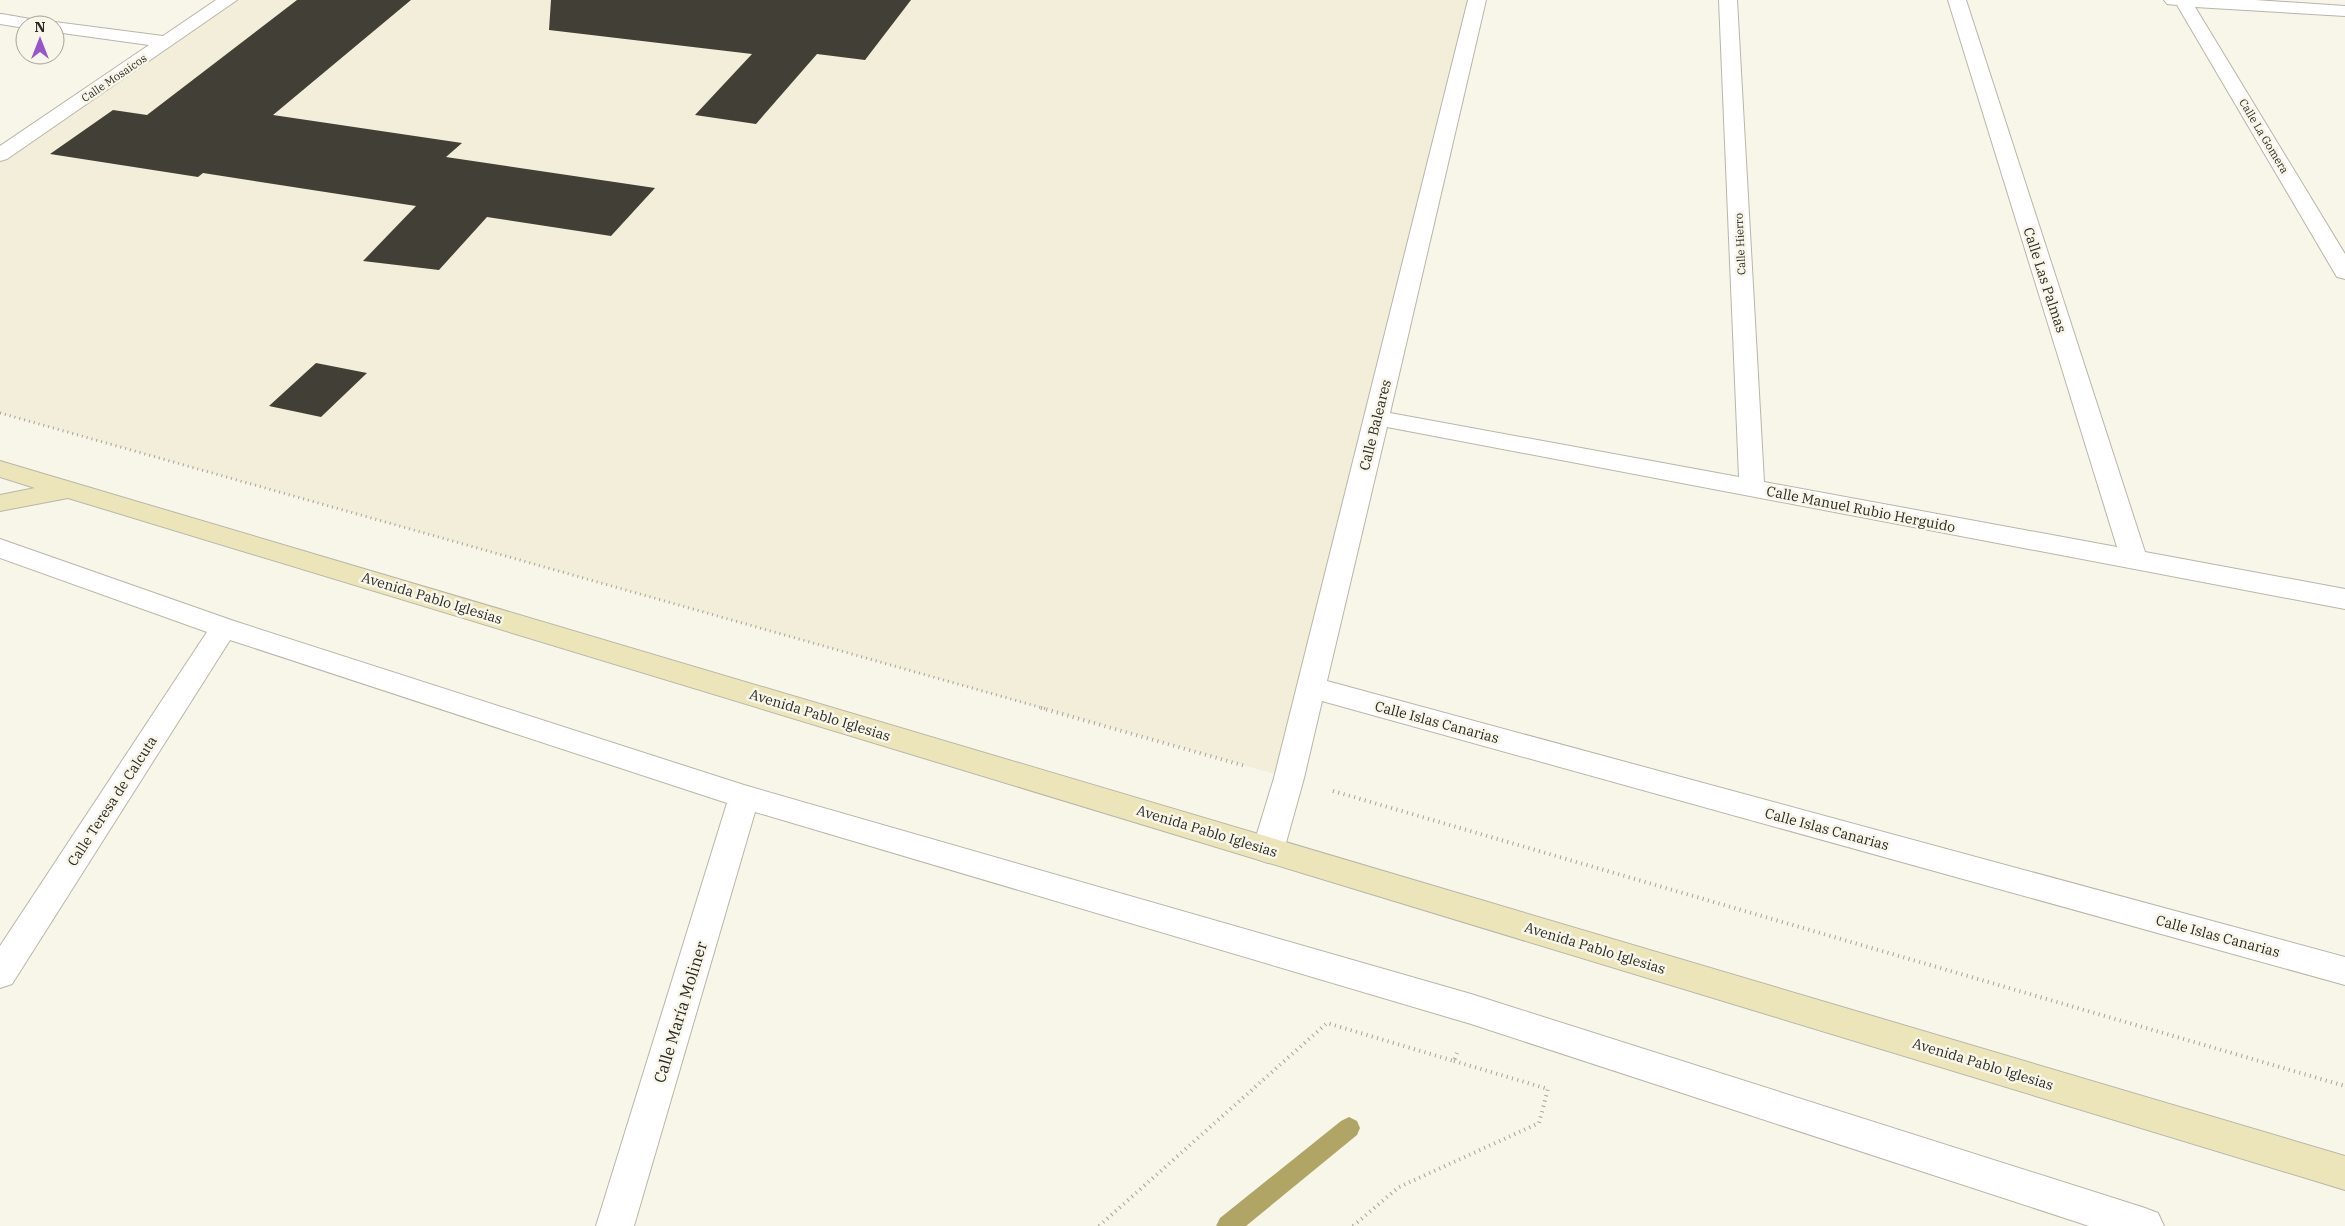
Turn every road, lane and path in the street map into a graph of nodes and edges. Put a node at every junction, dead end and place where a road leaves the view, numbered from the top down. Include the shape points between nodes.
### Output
1 (228, 0) edge
2 (1477, 0) edge
3 (1728, 0) edge
4 (1957, 0) edge
5 (2173, 0) edge
6 (2182, 0) edge
7 (2345, 11) edge
8 (0, 19) edge
9 (15, 21) edge
10 (65, 28) edge
11 (166, 42) junction
12 (0, 155) edge
13 (2345, 272) edge
14 (0, 413) edge
15 (1377, 418) junction
16 (0, 469) edge
17 (1752, 488) junction
18 (70, 489) junction
19 (0, 503) edge
20 (0, 548) edge
21 (2134, 560) junction
22 (2345, 599) edge
23 (224, 628) junction
24 (1310, 687) junction
25 (1289, 778) junction
26 (744, 797) junction
27 (1268, 850) junction
28 (2345, 971) edge
29 (0, 974) edge
30 (1471, 1009) junction
31 (1454, 1062) junction
32 (2345, 1086) edge
33 (2345, 1173) edge
34 (615, 1226) edge
35 (1099, 1226) edge
36 (1353, 1226) edge
37 (2145, 1226) edge

1 - 11 street, Calle Mosaicos
2 - 15 street, Calle Baleares
3 - 17 street, Calle Hierro
4 - 21 street, Calle Las Palmas
5 - 6 street
6 - 7 street
6 - 13 street, Calle La Gomera
8 - 9 street
10 - 11 street
11 - 12 street, Calle Mosaicos
14 - 25 path
15 - 17 street, Calle Manuel Rubio Herguido
15 - 24 street, Calle Baleares
16 - 18 main road, Avenida Pablo Iglesias
17 - 21 street, Calle Manuel Rubio Herguido
18 - 19 main road, Avenida Pablo Iglesias
18 - 27 main road, Avenida Pablo Iglesias
20 - 23 street
21 - 22 street, Calle Manuel Rubio Herguido
23 - 26 street
23 - 29 street, Calle Teresa de Calcuta
24 - 25 street, Calle Baleares
24 - 28 street, Calle Islas Canarias
25 - 27 street, Calle Baleares
25 - 32 path
26 - 30 street
26 - 34 street, Calle María Moliner
27 - 33 main road, Avenida Pablo Iglesias
30 - 31 path
30 - 37 street
31 - 35 path via 1327,1023
31 - 36 path via 1548,1088 1539,1123 1399,1187

